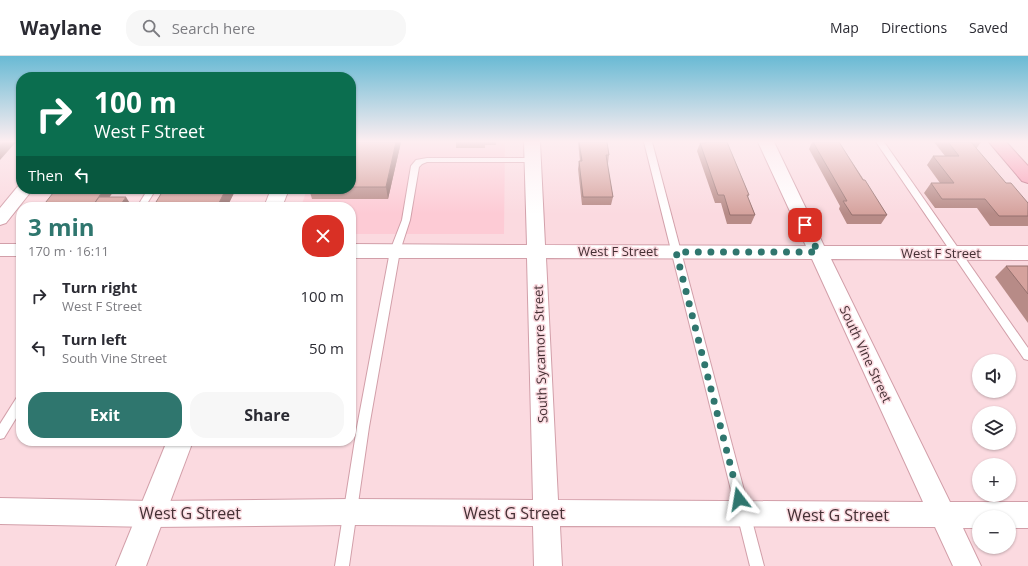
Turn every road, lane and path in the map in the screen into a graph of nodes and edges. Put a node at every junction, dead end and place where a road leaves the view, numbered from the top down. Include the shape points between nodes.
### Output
1 (415, 166) edge
2 (533, 166) edge
3 (654, 166) edge
4 (777, 166) edge
5 (896, 166) edge
6 (1018, 166) edge
7 (1028, 177) edge
8 (21, 194) edge
9 (0, 219) edge
10 (0, 250) edge
11 (16, 250) edge
12 (356, 251) edge
13 (395, 251) junction
14 (536, 251) junction
15 (676, 252) junction
16 (818, 252) junction
17 (956, 253) junction
18 (1028, 253) edge
19 (1028, 356) edge
20 (16, 408) edge
21 (0, 434) edge
22 (178, 446) edge
23 (0, 511) edge
24 (350, 512) junction
25 (546, 513) junction
26 (152, 514) junction
27 (743, 514) junction
28 (943, 515) junction
29 (1028, 515) edge
30 (131, 566) edge
31 (342, 566) edge
32 (548, 566) edge
33 (757, 566) edge
34 (967, 566) edge

1 - 13 lane via 406,220
2 - 14 street, South Sycamore Street
3 - 15 lane
4 - 16 street, South Vine Street
5 - 17 lane
6 - 7 highway
8 - 9 street
10 - 11 street
12 - 13 street, West F Street
13 - 14 street, West F Street
13 - 24 lane
14 - 15 street, West F Street
14 - 25 street, South Sycamore Street
15 - 16 street, West F Street
15 - 27 lane
16 - 17 street, West F Street
16 - 28 street, South Vine Street
17 - 18 street, West F Street
17 - 19 lane
20 - 21 lane
22 - 26 main road
23 - 26 street, West G Street
24 - 25 street, West G Street
24 - 26 street, West G Street
24 - 31 lane
25 - 27 street, West G Street
25 - 32 street, South Sycamore Street
26 - 30 main road
27 - 28 street, West G Street
27 - 33 lane
28 - 29 street, West G Street
28 - 34 street, South Vine Street

